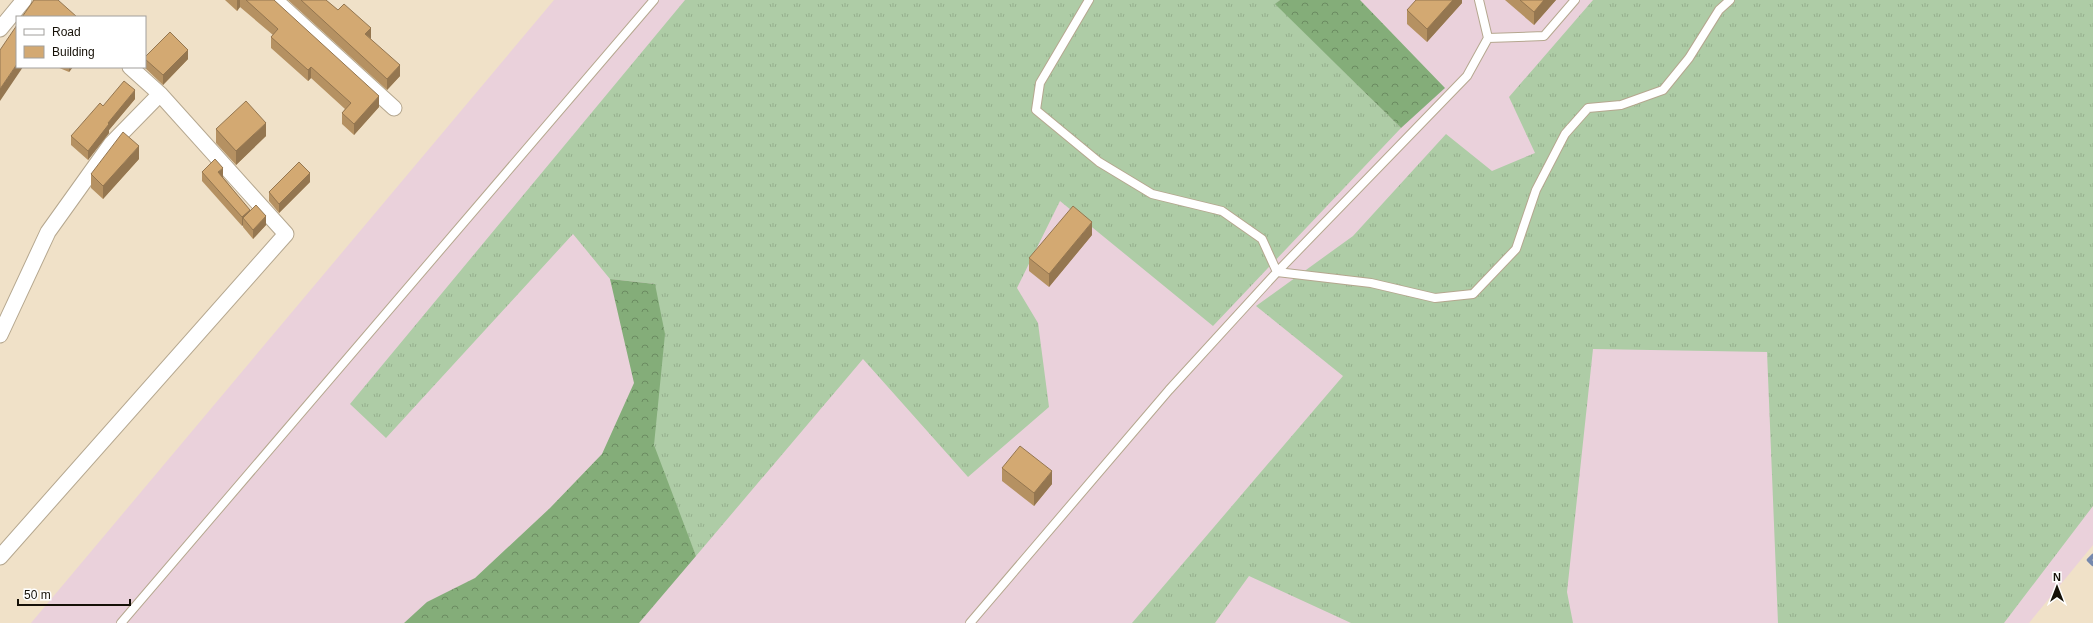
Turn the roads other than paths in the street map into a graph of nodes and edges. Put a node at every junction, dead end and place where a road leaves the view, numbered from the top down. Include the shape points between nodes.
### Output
1 (24, 0) edge
2 (275, 0) edge
3 (654, 0) edge
4 (1089, 0) edge
5 (1479, 0) edge
6 (1575, 0) edge
7 (1730, 0) edge
8 (0, 29) edge
9 (1488, 38) junction
10 (131, 68) edge
11 (160, 94) junction
12 (394, 108) dead end
13 (1277, 272) junction
14 (0, 334) edge
15 (0, 557) edge
16 (121, 623) edge
17 (970, 623) edge

1 - 8 street
2 - 12 street
3 - 16 lane
4 - 13 lane via 1040,83 1036,110 1099,162 1152,194 1222,211 1262,239
5 - 9 lane
6 - 9 lane via 1544,36
7 - 13 lane via 1719,10 1689,58 1663,90 1621,105 1588,108 1566,134 1536,190 1516,249 1473,294 1435,298 1371,283
9 - 13 lane via 1467,76
10 - 11 street
11 - 14 street via 111,144 48,232
11 - 15 street via 286,234
13 - 17 lane via 1169,390

